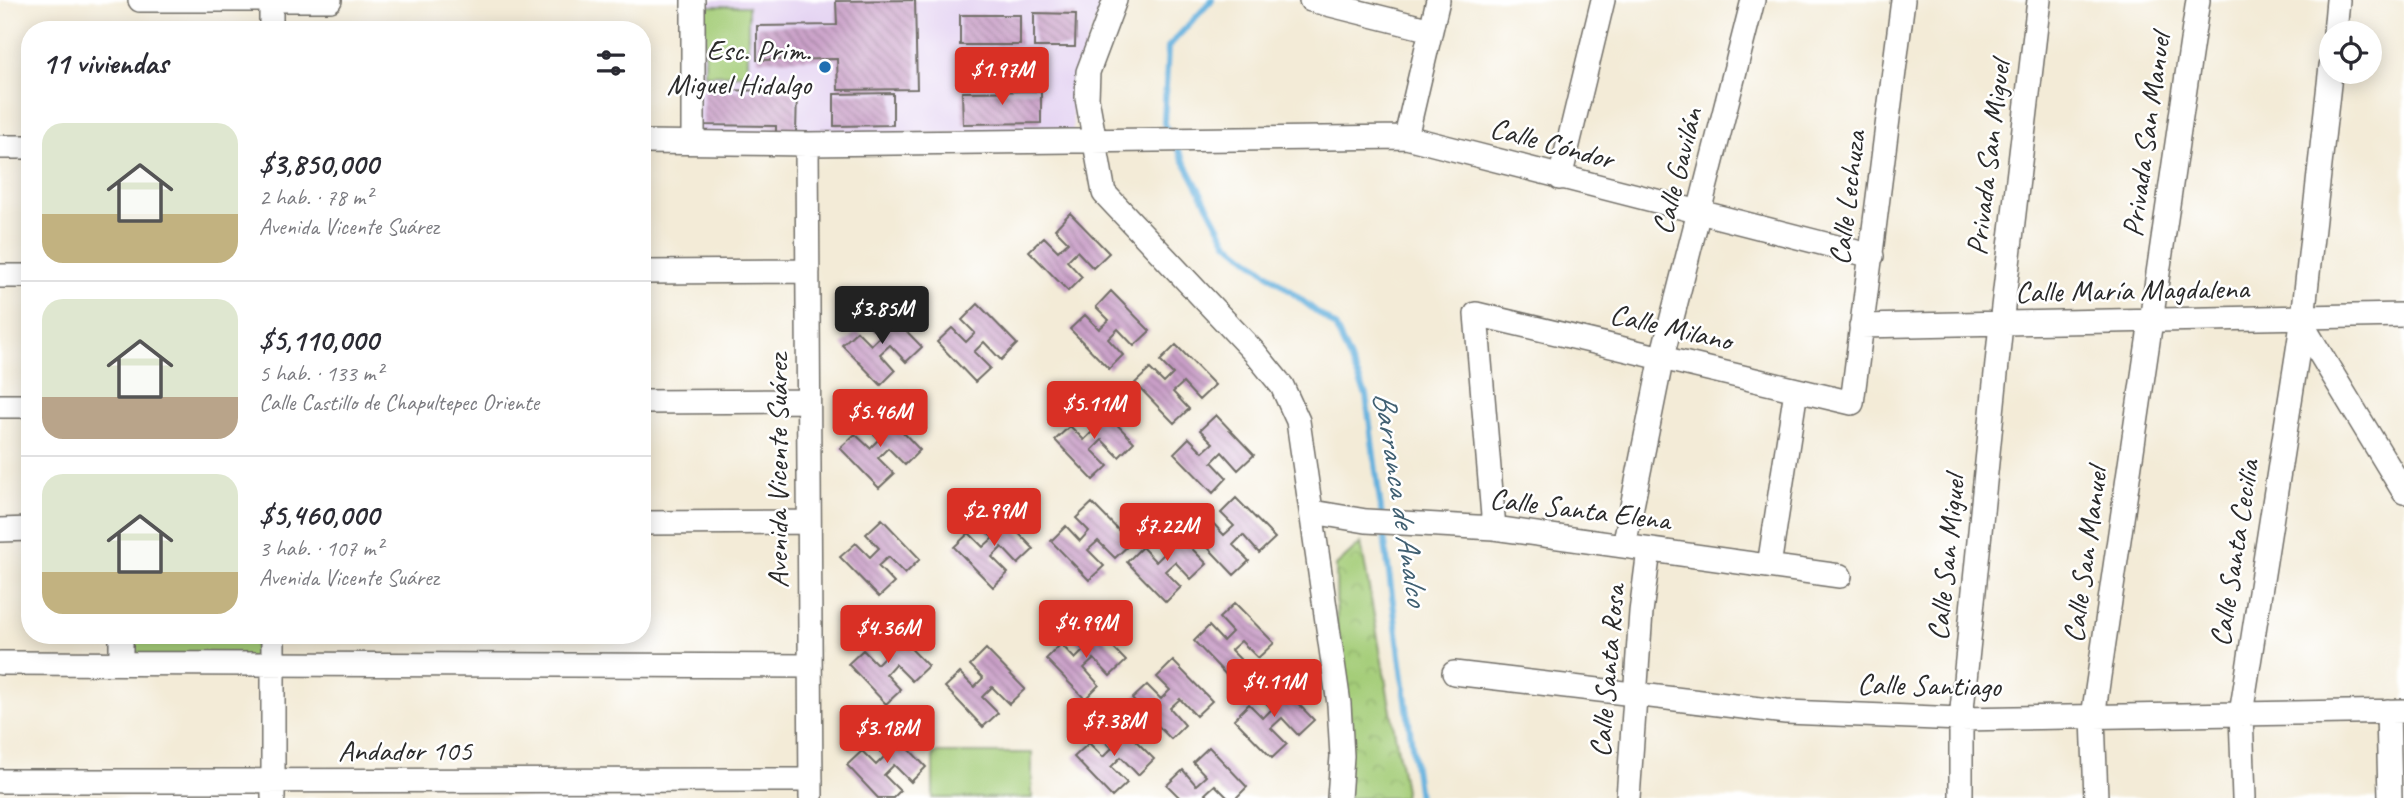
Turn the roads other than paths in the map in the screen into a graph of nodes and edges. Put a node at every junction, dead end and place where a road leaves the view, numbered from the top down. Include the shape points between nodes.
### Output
1 (140, 0) edge
2 (271, 0) edge
3 (330, 0) edge
4 (693, 0) edge
5 (1115, 0) edge
6 (1311, 0) edge
7 (1438, 0) edge
8 (1603, 0) edge
9 (1753, 0) edge
10 (1903, 0) edge
11 (2039, 0) edge
12 (2198, 0) edge
13 (2338, 0) edge
14 (271, 21) edge
15 (2336, 21) edge
16 (1431, 30) junction
17 (2329, 84) edge
18 (1406, 136) junction
19 (693, 141) junction
20 (1095, 141) junction
21 (651, 142) edge
22 (807, 144) junction
23 (0, 147) edge
24 (21, 147) edge
25 (1560, 178) junction
26 (1700, 213) junction
27 (1872, 256) junction
28 (808, 271) junction
29 (651, 272) edge
30 (0, 276) edge
31 (21, 276) edge
32 (2404, 315) edge
33 (2151, 321) junction
34 (2303, 321) junction
35 (2001, 324) junction
36 (1861, 326) junction
37 (1662, 357) junction
38 (1796, 390) junction
39 (808, 401) junction
40 (651, 402) edge
41 (1852, 403) joint
42 (0, 406) edge
43 (21, 406) edge
44 (2404, 492) edge
45 (1313, 512) junction
46 (809, 522) junction
47 (651, 523) edge
48 (1494, 528) junction
49 (21, 529) edge
50 (0, 530) edge
51 (1624, 546) junction
52 (1649, 550) junction
53 (1769, 566) junction
54 (1840, 576) dead end
55 (121, 644) edge
56 (273, 644) edge
57 (0, 663) edge
58 (121, 663) junction
59 (273, 663) junction
60 (810, 666) junction
61 (1454, 673) dead end
62 (1635, 696) junction
63 (2396, 711) edge
64 (2241, 714) junction
65 (2093, 717) junction
66 (1961, 719) junction
67 (0, 781) edge
68 (811, 789) edge
69 (273, 790) edge
70 (1339, 798) edge
71 (1628, 798) edge
72 (1961, 798) edge
73 (2096, 798) edge
74 (2244, 798) edge
75 (2390, 798) edge

1 - 2 street
2 - 3 street
2 - 14 street
4 - 19 street
5 - 20 street via 1088,72 1087,98
6 - 16 street
7 - 16 street
8 - 25 street
9 - 26 street, Calle Gavilán
10 - 27 street, Calle Lechuza
11 - 35 street, Privada San Miguel
12 - 33 street, Privada San Manuel
13 - 15 street
16 - 18 street
17 - 34 street, Calle Santa Cecilia
18 - 20 street, Calle Cóndor
18 - 25 street, Calle Cóndor
19 - 21 street, Calle Cóndor
19 - 22 street, Calle Cóndor
20 - 22 street, Calle Cóndor
20 - 45 street via 1104,193 1282,386 1298,421
22 - 28 street, Avenida Vicente Suárez
23 - 24 street
25 - 26 street, Calle Cóndor
26 - 27 street, Calle Cóndor
26 - 37 street, Calle Gavilán
27 - 36 street, Calle Lechuza
28 - 29 street
28 - 39 street, Avenida Vicente Suárez
30 - 31 street
32 - 34 street, Calle María Magdalena
33 - 34 street, Calle María Magdalena
33 - 35 street, Calle María Magdalena
33 - 65 street, Calle San Manuel
34 - 44 street
34 - 64 street, Calle Santa Cecilia
35 - 36 street, Calle María Magdalena
35 - 66 street, Calle San Miguel
36 - 41 street, Calle Lechuza
37 - 38 street, Calle Milano
37 - 48 street, Calle Milano via 1475,314
37 - 51 street, Calle Santa Rosa
38 - 41 street, Calle Milano
38 - 53 street
39 - 40 street
39 - 46 street, Avenida Vicente Suárez
42 - 43 street
45 - 48 street, Calle Santa Elena via 1366,521
45 - 70 street via 1339,704
46 - 47 street
46 - 60 street, Avenida Vicente Suárez
48 - 51 street, Calle Santa Elena
49 - 50 street
51 - 52 street, Calle Santa Elena
52 - 53 street, Calle Santa Elena
52 - 62 street, Calle Santa Rosa
53 - 54 street, Calle Santa Elena
55 - 58 street
56 - 59 street
57 - 58 street
58 - 59 street
59 - 60 street
59 - 69 street
60 - 68 street, Avenida Vicente Suárez
61 - 62 street, Calle Santiago
62 - 66 street, Calle Santiago via 1786,712
62 - 71 street, Calle Santa Rosa
63 - 64 street, Calle Santiago
63 - 75 street
64 - 65 street, Calle Santiago
64 - 74 street, Calle Santa Cecilia
65 - 66 street, Calle Santiago
65 - 73 street, Calle San Manuel
66 - 72 street, Calle San Miguel
67 - 69 street, Andador 105
68 - 69 street, Andador 105

